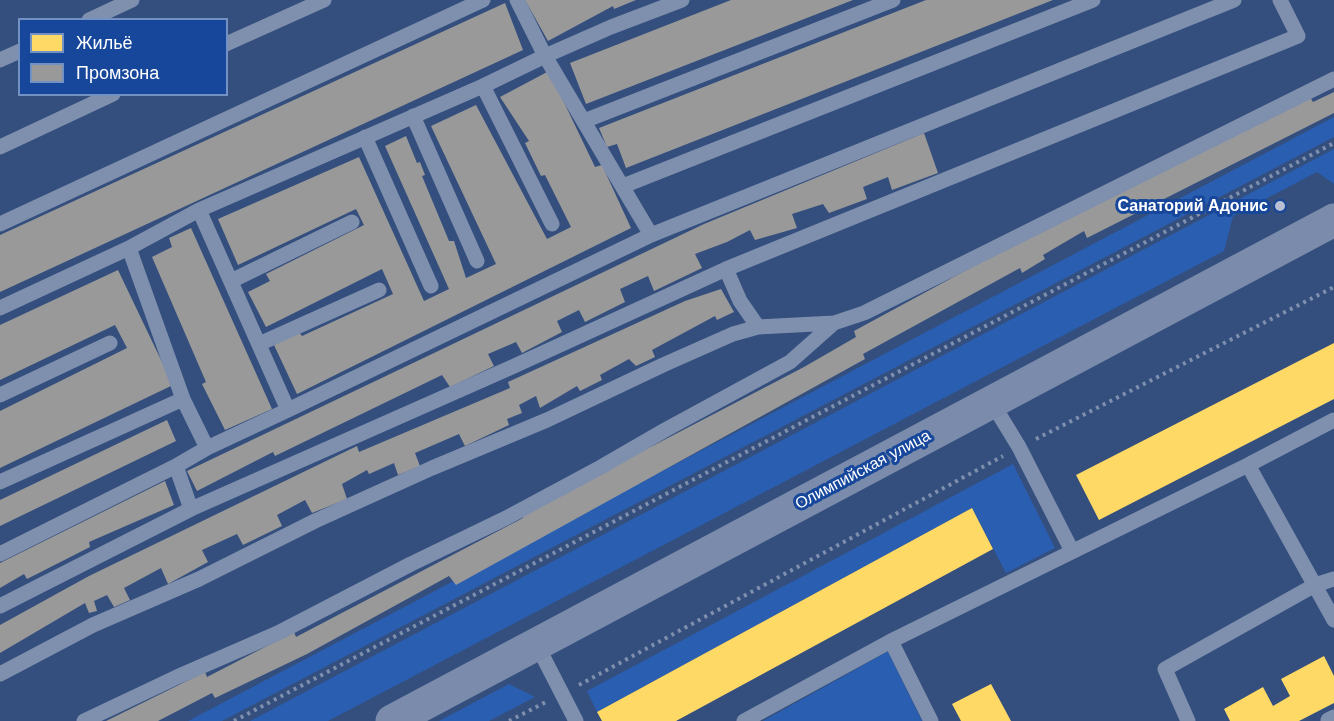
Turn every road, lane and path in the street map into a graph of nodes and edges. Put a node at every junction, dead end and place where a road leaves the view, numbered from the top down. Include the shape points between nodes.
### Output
1 (132, 0) edge
2 (324, 0) edge
3 (483, 0) edge
4 (517, 0) edge
5 (682, 0) edge
6 (893, 0) edge
7 (1093, 0) edge
8 (1234, 0) edge
9 (1280, 0) edge
10 (93, 18) edge
11 (228, 43) edge
12 (18, 52) edge
13 (545, 56) junction
14 (0, 60) edge
15 (1334, 79) edge
16 (483, 86) junction
17 (109, 96) edge
18 (413, 117) junction
19 (584, 120) junction
20 (365, 137) junction
21 (1334, 143) edge
22 (0, 147) edge
23 (623, 186) junction
24 (199, 210) junction
25 (1334, 220) edge
26 (352, 222) dead end
27 (0, 224) edge
28 (552, 224) dead end
29 (651, 235) junction
30 (129, 248) junction
31 (477, 261) dead end
32 (726, 269) junction
33 (231, 282) junction
34 (431, 286) dead end
35 (1334, 287) edge
36 (379, 290) dead end
37 (0, 308) edge
38 (834, 323) junction
39 (758, 327) junction
40 (110, 343) dead end
41 (259, 344) junction
42 (0, 395) edge
43 (183, 399) junction
44 (991, 401) junction
45 (288, 410) junction
46 (1334, 420) edge
47 (1019, 447) junction
48 (207, 448) junction
49 (1248, 465) junction
50 (176, 466) junction
51 (0, 482) edge
52 (191, 509) junction
53 (1072, 551) junction
54 (0, 554) edge
55 (1334, 579) edge
56 (1316, 585) junction
57 (0, 606) edge
58 (1334, 620) edge
59 (891, 641) junction
60 (537, 645) junction
61 (0, 674) edge
62 (562, 694) junction
63 (84, 721) edge
64 (234, 721) edge
65 (392, 721) edge
66 (509, 721) edge
67 (576, 721) edge
68 (744, 721) edge
69 (931, 721) edge
70 (1188, 721) edge

1 - 10 lane
2 - 11 lane
3 - 27 lane
4 - 13 lane
5 - 13 lane
6 - 19 lane
7 - 23 lane
8 - 29 lane
9 - 32 lane via 1298,36
12 - 14 lane
13 - 16 lane
13 - 19 lane
15 - 38 lane via 864,313
16 - 18 lane
16 - 28 lane
17 - 22 lane
18 - 20 lane
18 - 31 lane
19 - 23 lane
20 - 24 lane
20 - 34 lane
21 - 64 path
23 - 29 lane
24 - 30 lane
24 - 33 lane
25 - 44 main road, Олимпийская улица
26 - 33 lane
29 - 45 lane
30 - 37 lane
30 - 43 lane
32 - 39 lane via 740,301
32 - 52 lane
33 - 41 lane
35 - 47 path
36 - 41 lane
38 - 39 lane
38 - 63 lane via 790,362 517,512 278,633
39 - 61 lane via 663,365 315,521 200,579 93,625
40 - 42 lane
41 - 45 lane
43 - 48 lane
43 - 51 lane
44 - 47 lane
44 - 60 main road, Олимпийская улица
45 - 48 lane
46 - 49 lane
47 - 53 lane
47 - 62 path
48 - 50 lane
49 - 53 lane
49 - 56 lane
50 - 52 lane
50 - 54 lane
52 - 57 lane
53 - 59 lane
55 - 56 lane
56 - 58 lane
56 - 70 lane via 1165,669
59 - 68 lane
59 - 69 lane
60 - 62 lane
60 - 65 main road, Олимпийская улица
62 - 66 path
62 - 67 lane

